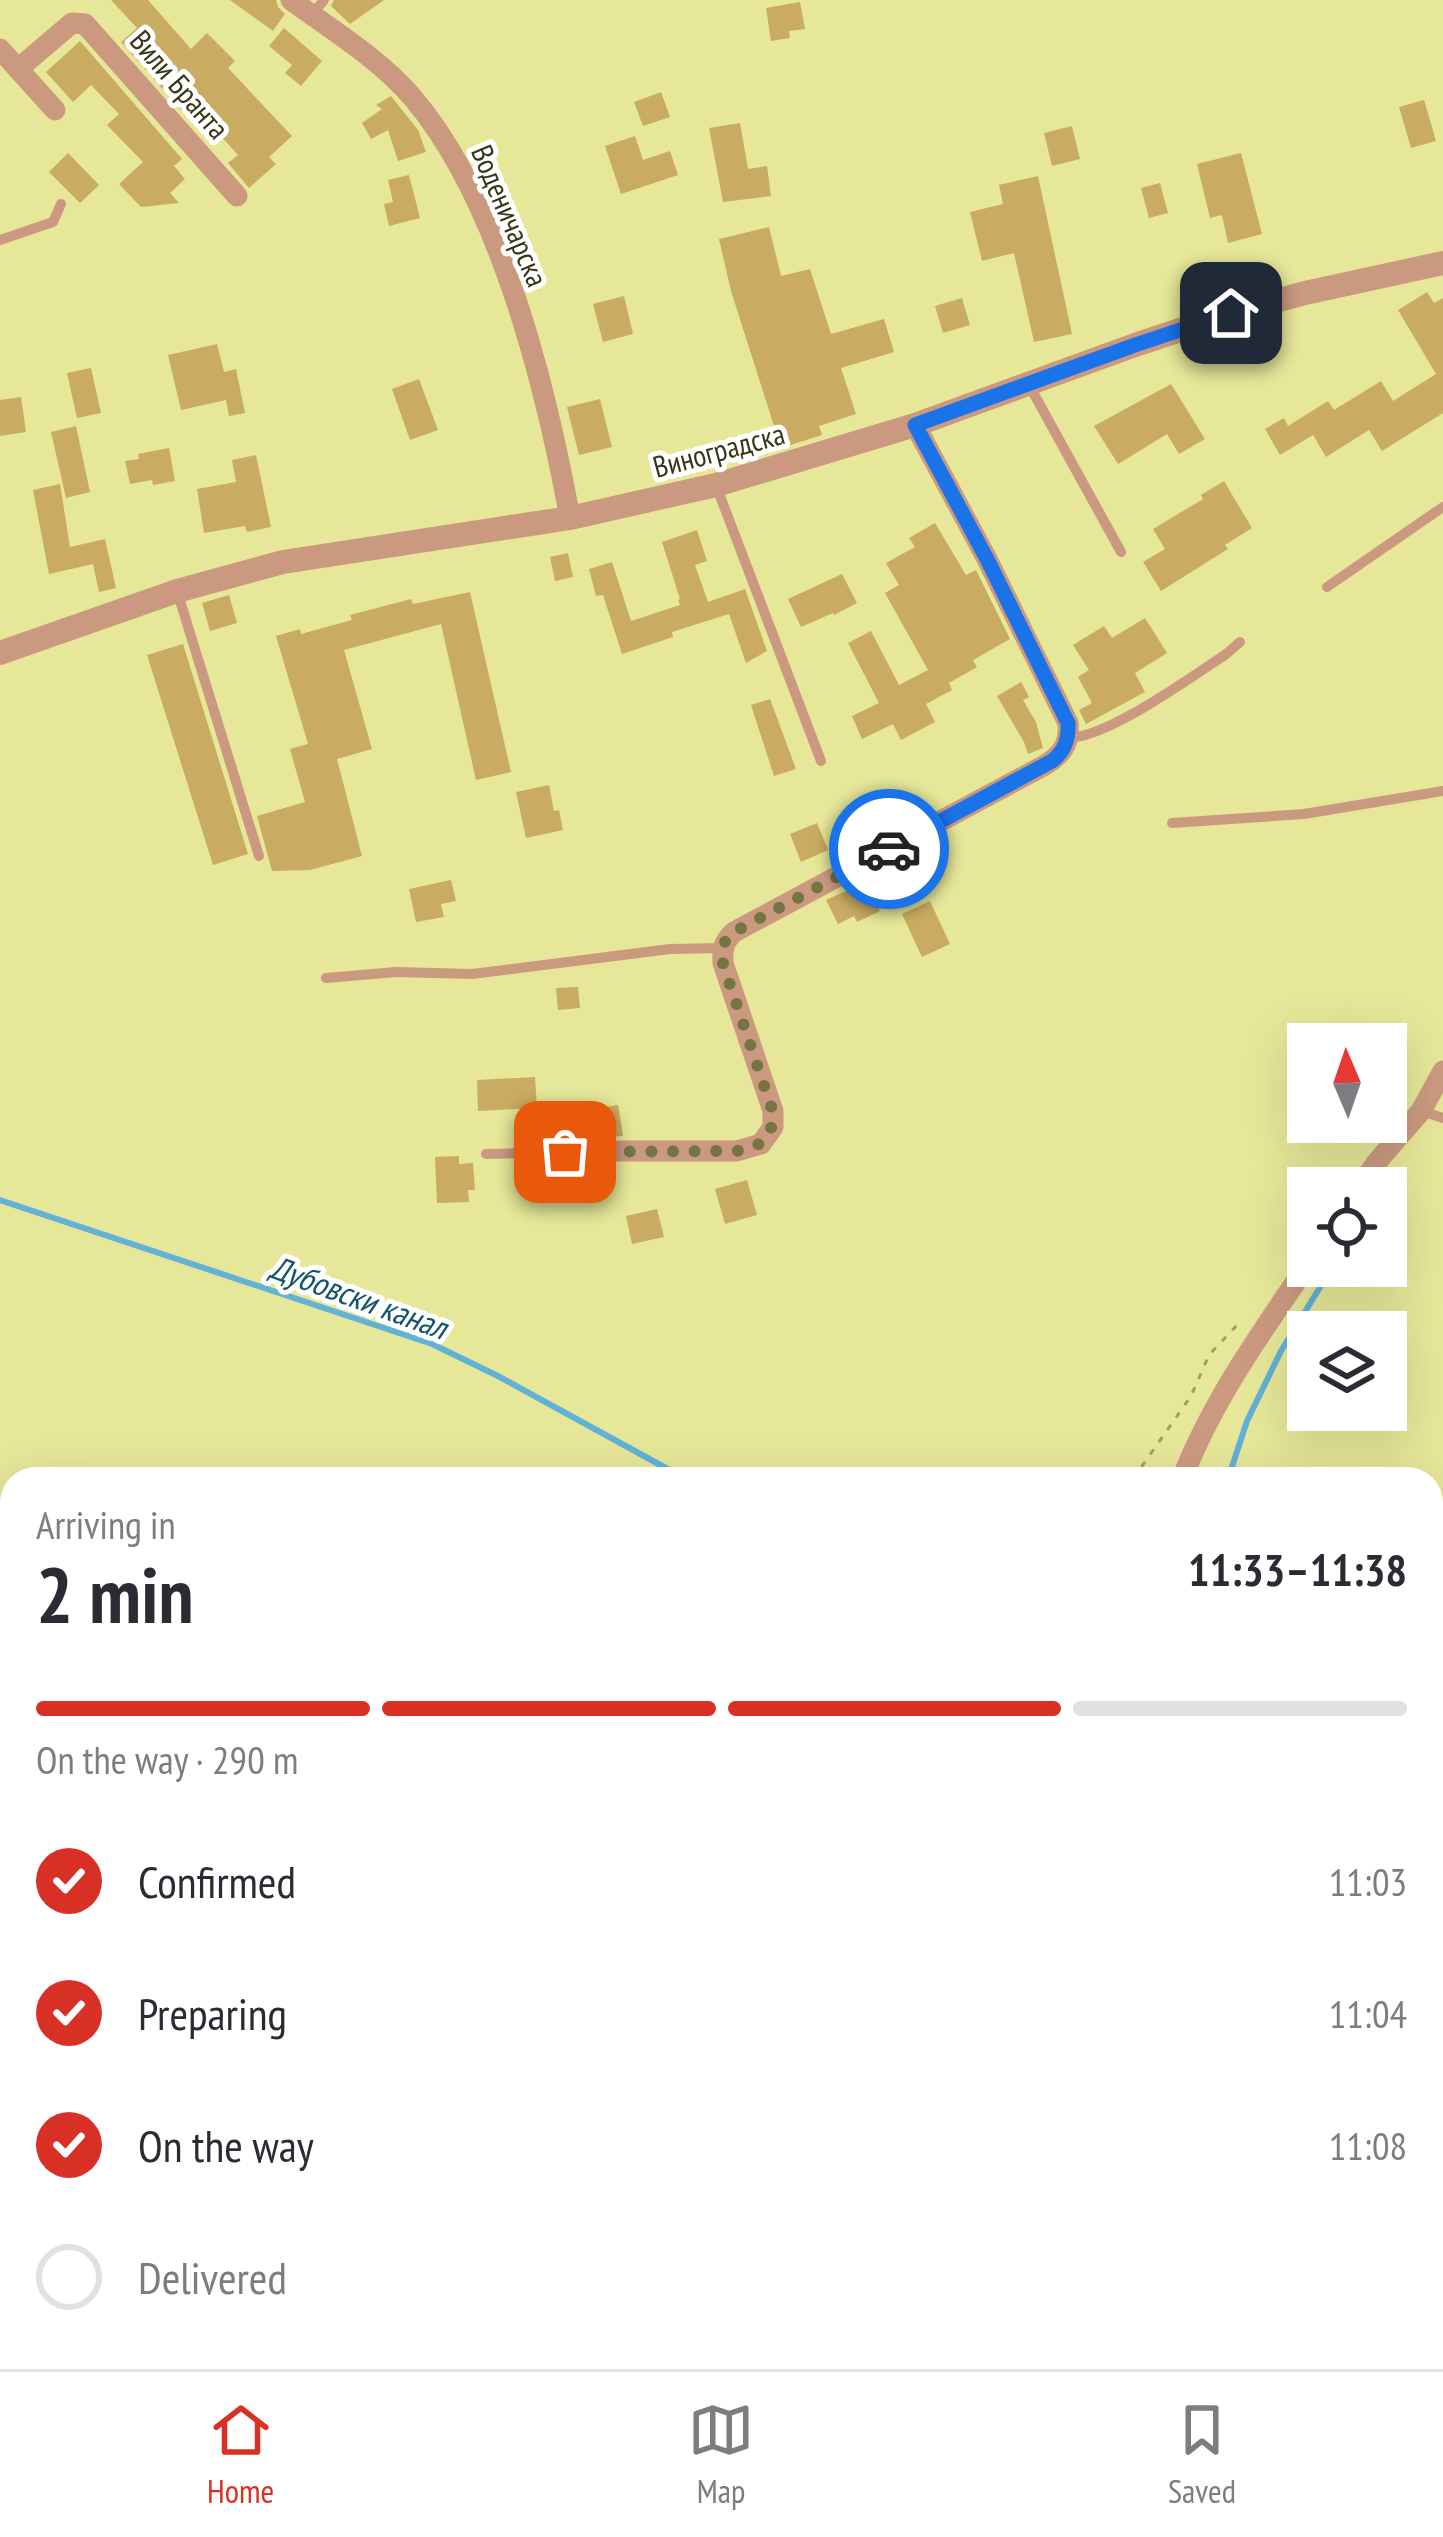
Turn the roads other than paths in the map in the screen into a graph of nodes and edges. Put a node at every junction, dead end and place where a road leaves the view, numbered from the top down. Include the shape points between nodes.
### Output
1 (291, 0) edge
2 (318, 8) edge
3 (0, 49) edge
4 (18, 69) junction
5 (55, 110) dead end
6 (237, 196) dead end
7 (61, 204) dead end
8 (0, 240) edge
9 (1443, 262) edge
10 (1029, 385) junction
11 (915, 425) junction
12 (716, 485) junction
13 (1443, 507) edge
14 (570, 518) junction
15 (1121, 552) dead end
16 (1327, 587) dead end
17 (177, 591) junction
18 (1240, 641) dead end
19 (0, 652) edge
20 (1068, 737) junction
21 (821, 760) dead end
22 (1443, 791) edge
23 (1172, 823) dead end
24 (260, 856) dead end
25 (723, 948) junction
26 (326, 978) dead end
27 (1443, 1071) edge
28 (1432, 1115) edge
29 (604, 1151) joint
30 (486, 1154) dead end
31 (1373, 1167) edge
32 (1292, 1287) edge
33 (1188, 1467) edge

1 - 2 street, Воденичарска
2 - 14 street, Воденичарска via 415,100 478,202 535,364
3 - 4 street
4 - 5 street
4 - 6 street, Вили Бранта via 81,21
7 - 8 lane via 52,222
9 - 10 street, Виноградска via 1231,313
10 - 11 street, Виноградска
10 - 15 lane
11 - 12 street, Виноградска
11 - 20 street via 998,579
12 - 14 street, Виноградска
12 - 21 lane
13 - 16 lane
14 - 17 street, Виноградска via 320,554
17 - 19 street, Виноградска
17 - 24 lane
18 - 20 lane via 1111,725
20 - 25 street via 1052,761 734,932
22 - 23 lane via 1304,814
25 - 26 lane via 488,972
25 - 29 street via 773,1112 769,1137 736,1151
27 - 28 street
28 - 31 street
29 - 30 lane
32 - 33 street via 1245,1356

